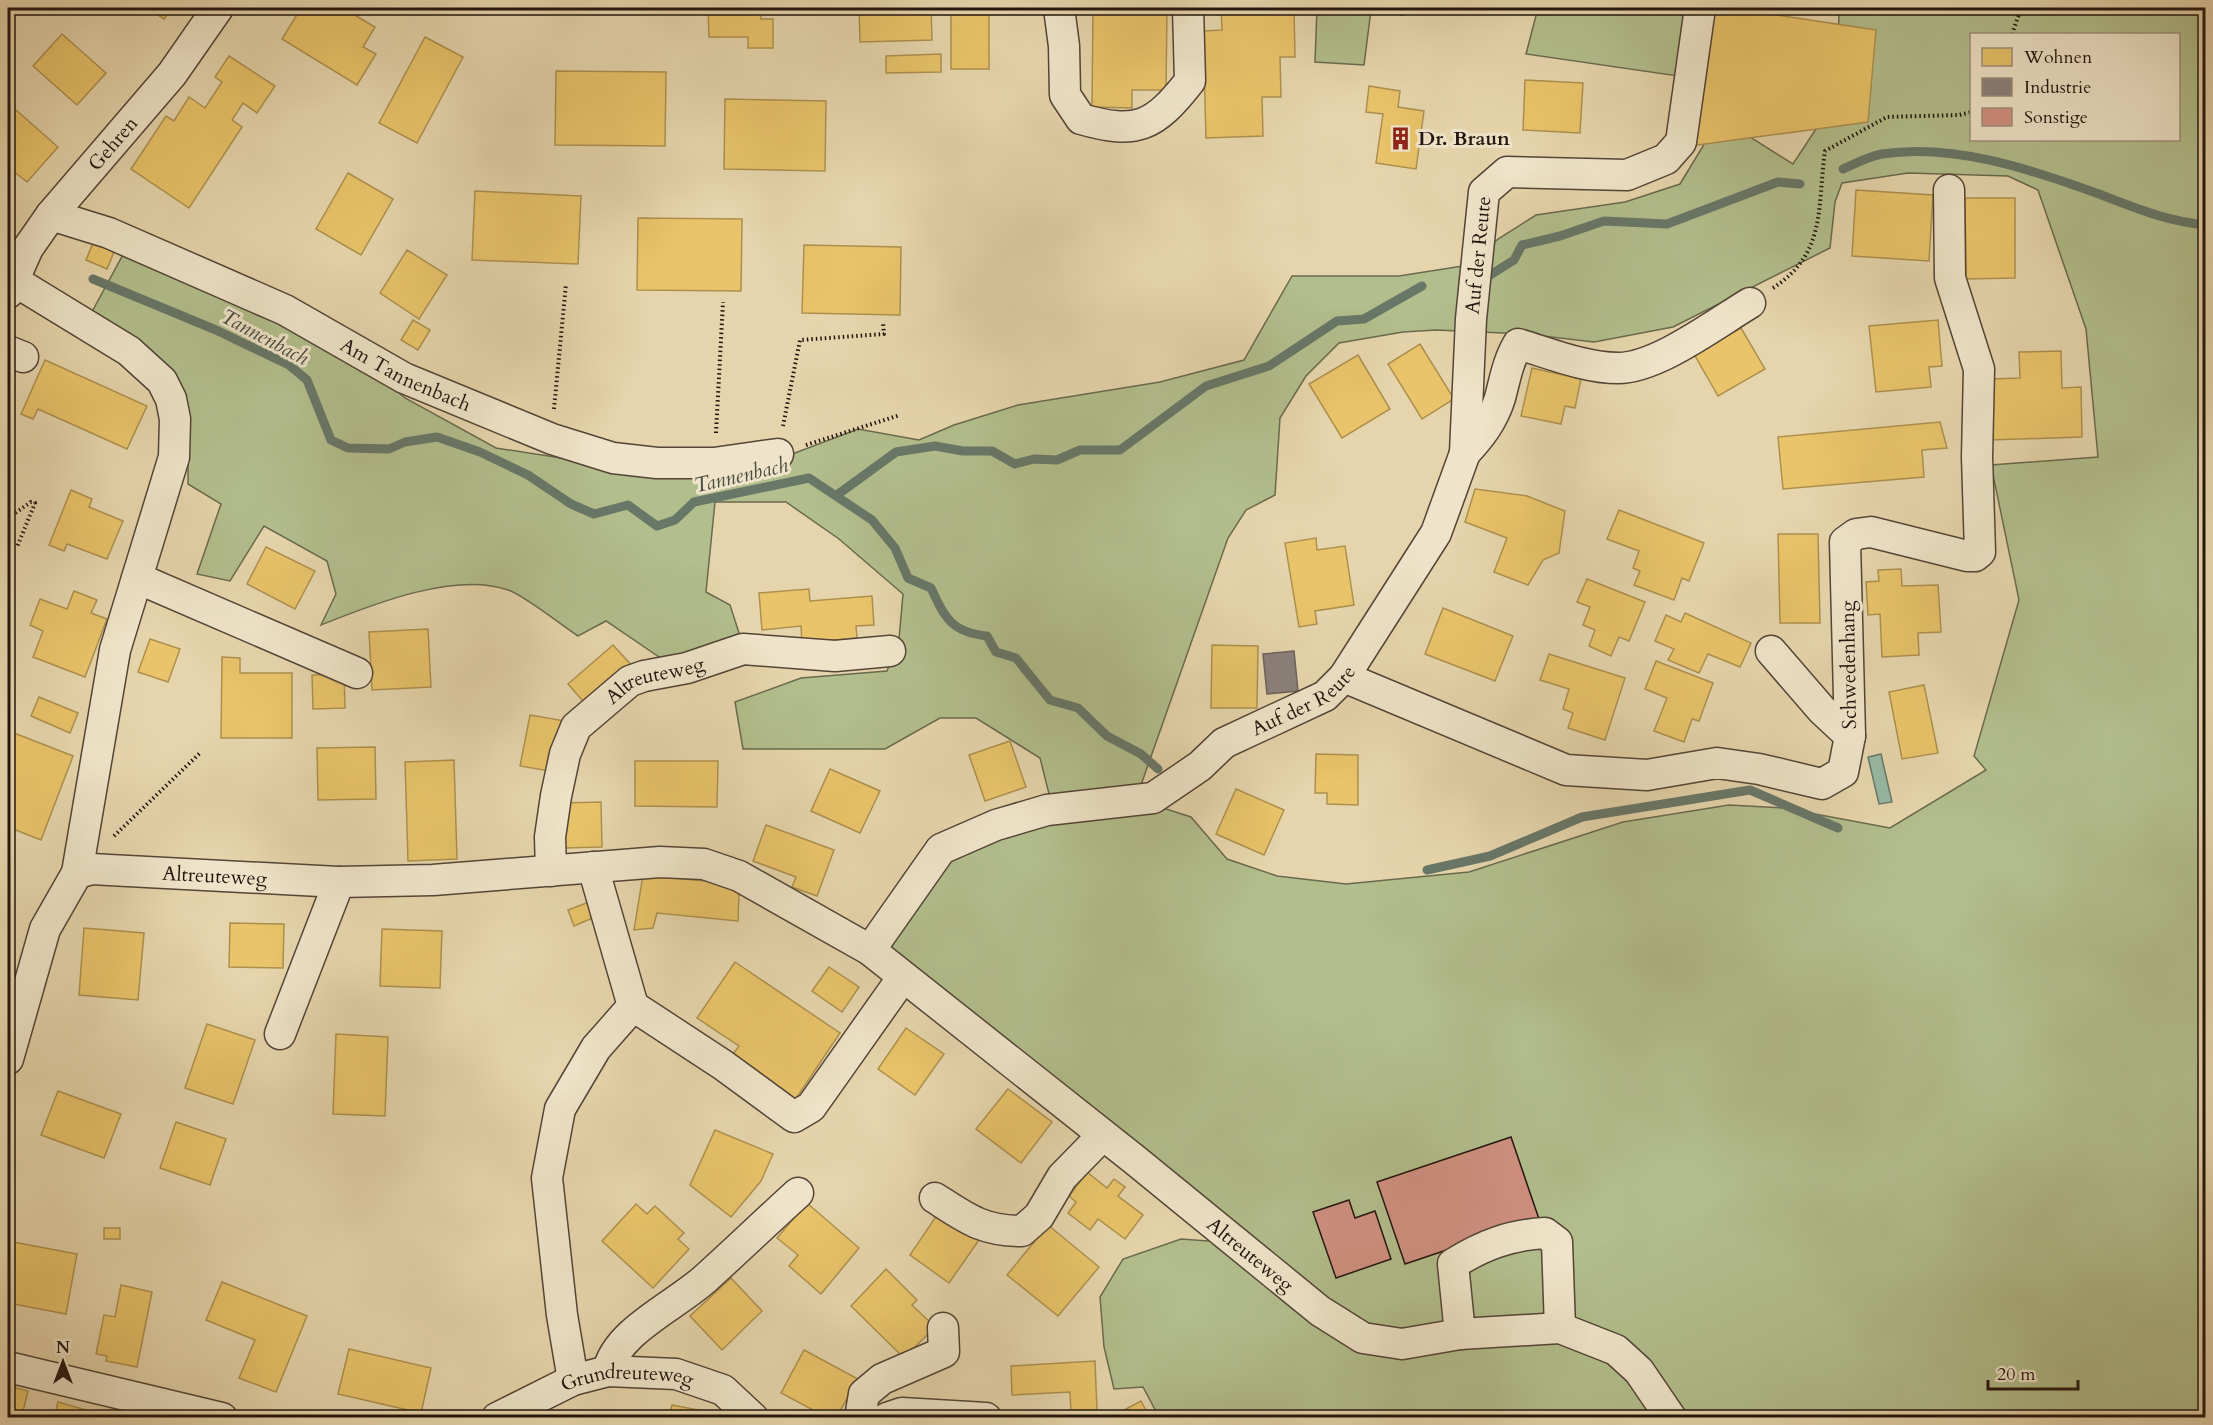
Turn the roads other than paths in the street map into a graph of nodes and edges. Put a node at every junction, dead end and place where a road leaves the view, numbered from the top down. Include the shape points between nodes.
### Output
1 (218, 8) edge
2 (1059, 8) edge
3 (1188, 8) edge
4 (1700, 8) edge
5 (1949, 190) dead end
6 (51, 215) junction
7 (9, 284) edge
8 (1750, 303) road end
9 (1466, 453) junction
10 (778, 454) road end
11 (137, 578) junction
12 (890, 651) dead end
13 (1771, 651) dead end
14 (357, 674) dead end
15 (1344, 677) junction
16 (1850, 736) junction
17 (593, 867) junction
18 (550, 871) junction
19 (77, 873) junction
20 (339, 882) junction
21 (870, 950) junction
22 (903, 976) junction
23 (633, 1006) junction
24 (280, 1034) dead end
25 (8, 1059) edge
26 (1103, 1135) junction
27 (798, 1192) dead end
28 (935, 1197) dead end
29 (943, 1328) dead end
30 (1560, 1328) junction
31 (1460, 1334) junction
32 (8, 1367) edge
33 (608, 1371) junction
34 (573, 1380) junction
35 (222, 1418) edge
36 (497, 1418) edge
37 (753, 1418) edge
38 (860, 1418) edge
39 (887, 1418) edge
40 (986, 1418) edge
41 (1671, 1418) edge

1 - 6 street, Gehren via 172,74
2 - 3 street via 1065,95 1081,119 1110,127 1140,126 1169,108 1190,81
4 - 9 street, Auf der Reute via 1681,142 1666,159 1627,175 1507,172 1484,192 1470,319
5 - 16 street, Schwedenhang via 1950,278 1979,369 1980,552 1966,556 1871,532 1856,534 1845,542
6 - 7 street, Gehren
6 - 10 street, Am Tannenbach via 110,233 274,305 404,378 552,439 613,458 657,463 714,463
7 - 11 street via 129,351 162,381 171,399 174,457
8 - 9 street, Auf der Reute via 1652,361 1618,368 1518,344 1485,431
9 - 15 street, Auf der Reute via 1436,533
11 - 14 street
11 - 19 street via 115,650
12 - 18 street, Altreuteweg via 835,656 743,649 687,668 630,681 576,727 565,754 556,796
13 - 16 street
15 - 16 street, Schwedenhang via 1566,771 1647,776 1717,763 1822,784 1843,772
15 - 21 street, Auf der Reute via 1325,696 1224,743 1153,798 1047,810 996,825 941,849
17 - 18 street, Altreuteweg
17 - 21 street, Altreuteweg via 660,862 704,864 739,876
17 - 23 street
18 - 20 street, Altreuteweg
19 - 20 street, Altreuteweg via 110,870
19 - 25 street via 45,929
20 - 24 street
21 - 22 street, Altreuteweg
22 - 23 street via 811,1107 794,1117
22 - 26 street, Altreuteweg
23 - 34 street via 596,1048 560,1109 547,1178
26 - 28 street via 1062,1177 1038,1216 1022,1231 998,1231 971,1221
26 - 31 street, Altreuteweg via 1320,1311 1363,1338 1402,1344
27 - 33 street via 704,1280 642,1326 611,1356
29 - 38 street via 944,1352 882,1379 864,1394
30 - 31 street, Altreuteweg
30 - 31 street via 1557,1242 1545,1233 1518,1234 1480,1247 1453,1264
30 - 41 street, Altreuteweg via 1616,1350 1639,1371
32 - 35 street
33 - 34 street, Grundreuteweg
33 - 37 street, Grundreuteweg via 676,1374 723,1390
34 - 36 street, Grundreuteweg
39 - 40 street via 902,1413

